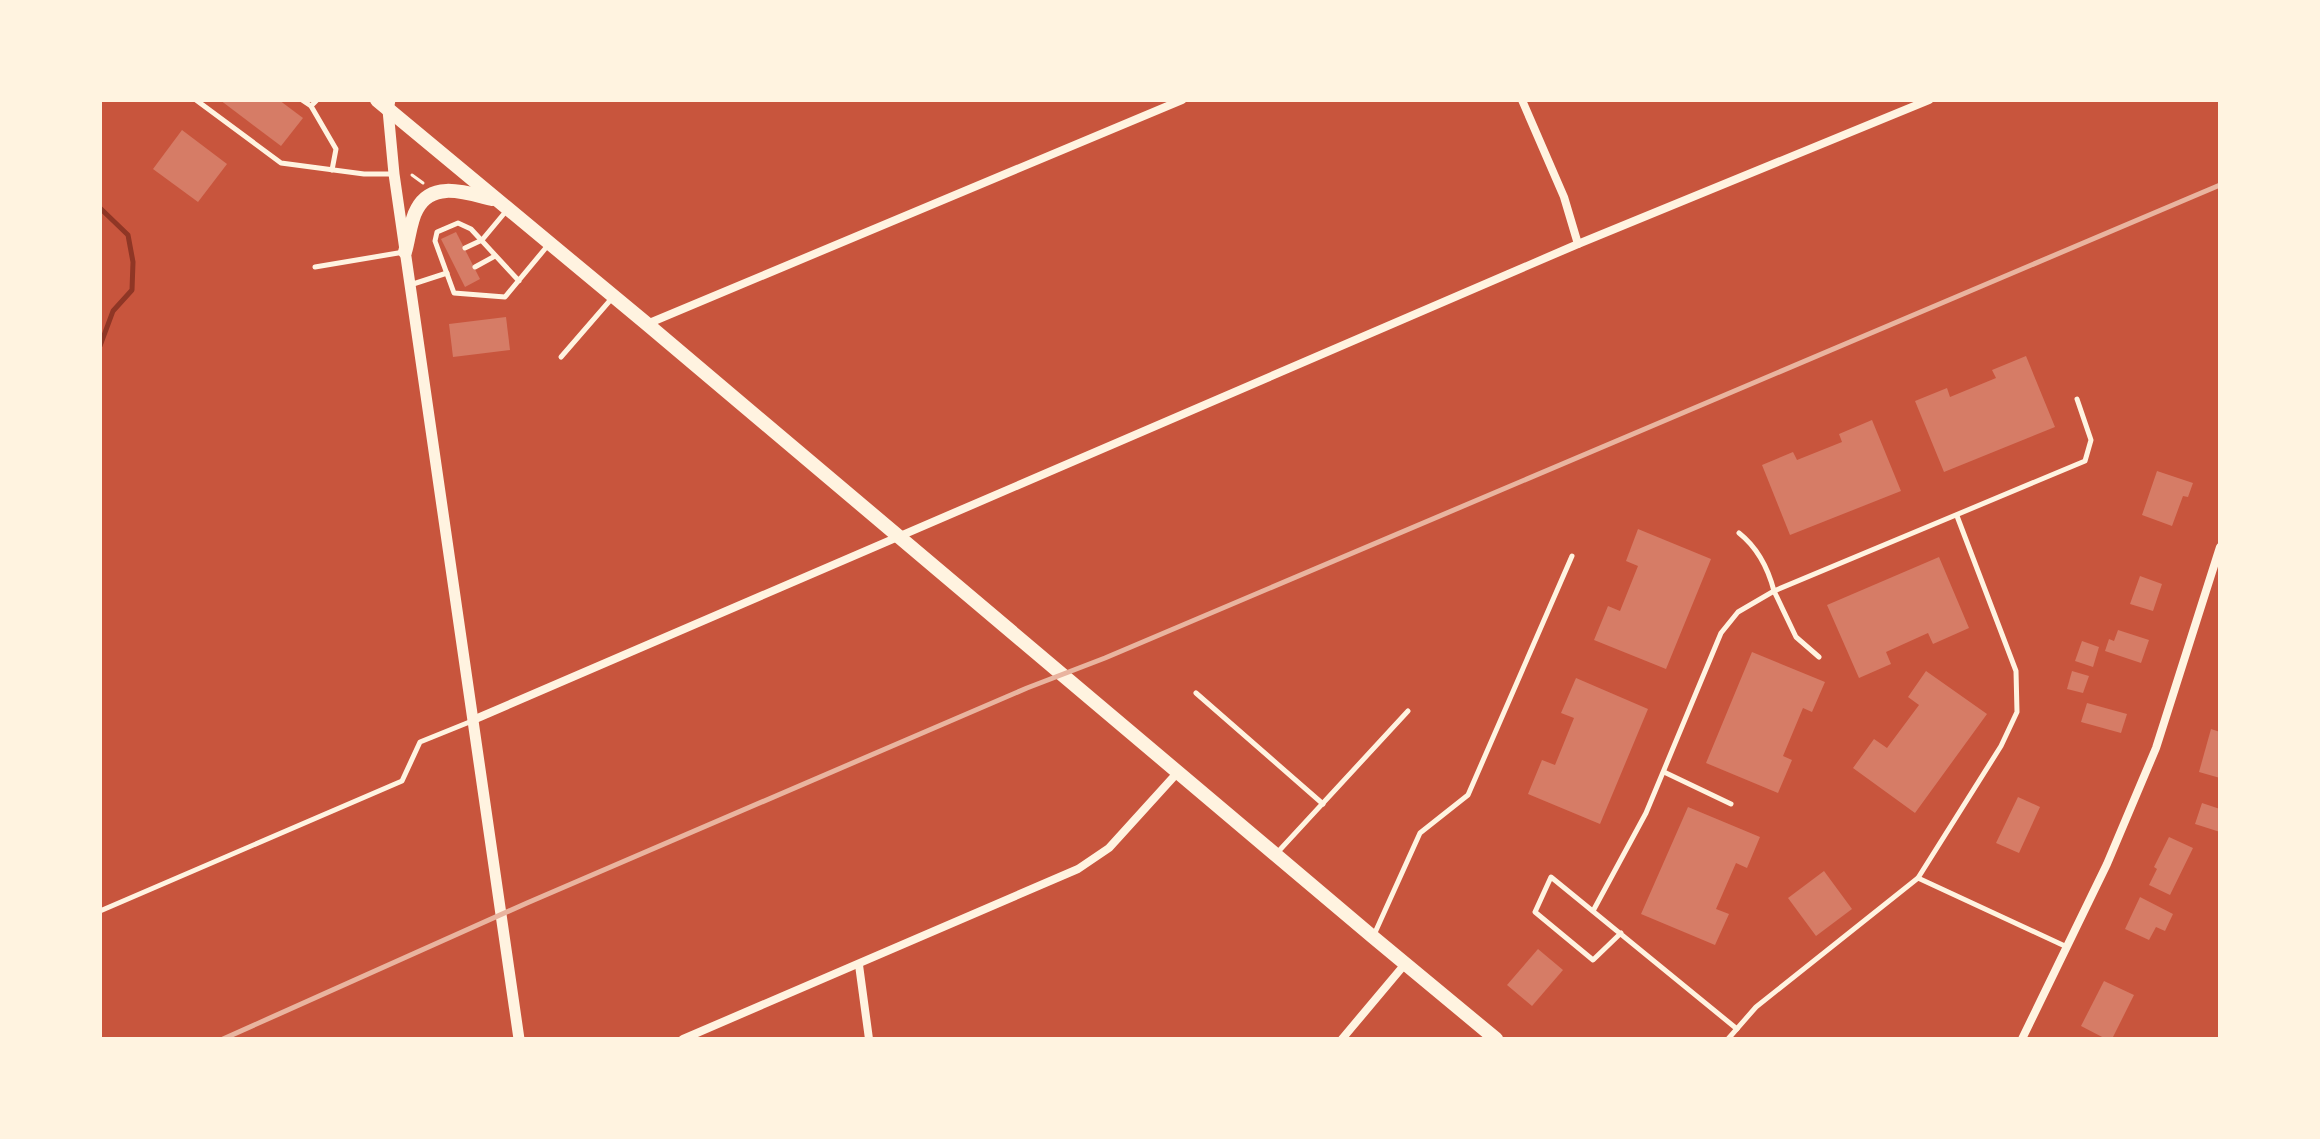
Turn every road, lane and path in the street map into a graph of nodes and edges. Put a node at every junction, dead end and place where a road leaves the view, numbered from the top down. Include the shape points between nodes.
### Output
1 (196, 100) edge
2 (302, 100) edge
3 (317, 100) edge
4 (1182, 100) edge
5 (1522, 100) edge
6 (1929, 100) edge
7 (385, 103) edge
8 (311, 106) junction
9 (332, 170) junction
10 (394, 174) junction
11 (502, 205) junction
12 (482, 240) junction
13 (549, 244) junction
14 (1578, 244) junction
15 (465, 248) dead end
16 (405, 252) junction
17 (449, 255) dead end
18 (495, 256) junction
19 (442, 259) junction
20 (315, 267) dead end
21 (475, 267) dead end
22 (459, 275) dead end
23 (448, 276) junction
24 (519, 281) junction
25 (410, 285) junction
26 (614, 297) junction
27 (647, 324) junction
28 (561, 357) dead end
29 (2077, 399) dead end
30 (1957, 516) junction
31 (1739, 533) dead end
32 (899, 538) junction
33 (2220, 547) edge
34 (1572, 556) dead end
35 (1774, 591) junction
36 (1819, 657) dead end
37 (1196, 693) dead end
38 (1408, 711) dead end
39 (473, 720) junction
40 (1178, 772) junction
41 (1664, 772) junction
42 (1323, 804) junction
43 (1731, 804) dead end
44 (1276, 855) junction
45 (1918, 878) junction
46 (100, 911) edge
47 (1593, 911) junction
48 (1621, 933) junction
49 (1373, 937) junction
50 (2067, 947) junction
51 (1405, 964) junction
52 (859, 965) junction
53 (1737, 1029) junction
54 (519, 1039) edge
55 (683, 1039) edge
56 (869, 1039) edge
57 (1342, 1039) edge
58 (1496, 1039) edge
59 (1728, 1039) edge
60 (2022, 1039) edge

1 - 9 lane via 281,163
2 - 8 lane
3 - 8 lane
4 - 27 street
5 - 14 street
6 - 14 street
7 - 10 street
7 - 11 main road
8 - 9 lane via 336,149
9 - 10 lane
10 - 16 street
11 - 12 lane
11 - 13 main road
11 - 16 main road via 458,190 429,196 417,209
12 - 15 lane
12 - 18 lane
12 - 19 lane via 458,223 437,232
13 - 24 lane
13 - 26 main road
14 - 32 street
16 - 20 lane
16 - 25 street
17 - 19 lane
18 - 21 lane
18 - 24 lane
19 - 23 lane
22 - 23 lane
23 - 24 lane via 454,293 505,297
23 - 25 lane
25 - 39 street
26 - 27 main road
26 - 28 lane
27 - 32 main road
29 - 30 lane via 2091,440 2085,461
30 - 35 lane
30 - 45 lane via 2016,671 2017,712
31 - 35 lane via 1752,543
32 - 39 street
32 - 40 main road
33 - 50 street via 2156,748
34 - 49 lane via 1468,795 1420,833
35 - 36 lane via 1796,637
35 - 41 lane via 1738,612 1721,633
37 - 42 lane
38 - 42 lane
39 - 46 lane via 420,742 402,781
39 - 54 street
40 - 44 main road
40 - 52 street via 1109,848 1078,869
41 - 43 lane
41 - 47 lane
42 - 44 lane
44 - 49 main road
45 - 50 lane
45 - 53 lane via 1756,1007
47 - 48 lane
47 - 48 lane via 1551,877 1535,912 1593,960
48 - 53 lane
49 - 51 main road
50 - 60 street
51 - 57 street
51 - 58 main road
52 - 55 street
52 - 56 street
53 - 59 lane

